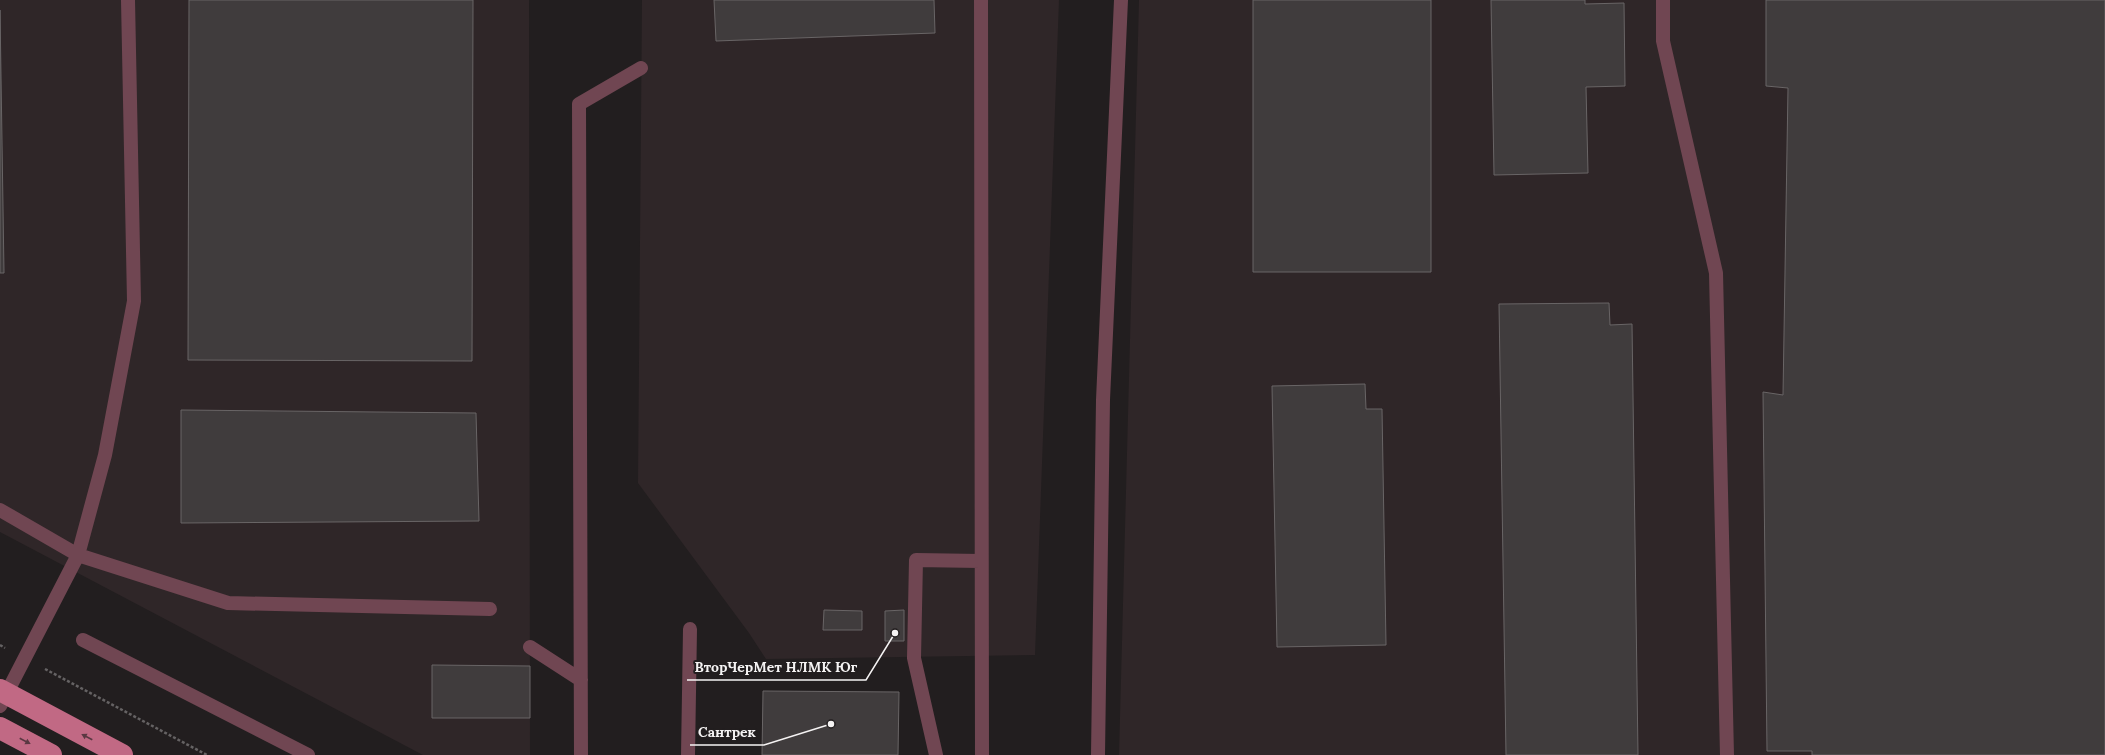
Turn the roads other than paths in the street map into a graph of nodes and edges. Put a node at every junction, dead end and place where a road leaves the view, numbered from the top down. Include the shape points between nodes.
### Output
1 (128, 0) edge
2 (981, 0) edge
3 (1122, 0) edge
4 (1663, 0) edge
5 (641, 68) dead end
6 (0, 510) edge
7 (78, 555) junction
8 (980, 561) junction
9 (490, 609) dead end
10 (690, 629) dead end
11 (83, 640) dead end
12 (530, 647) dead end
13 (581, 680) junction
14 (2, 697) edge
15 (0, 728) edge
16 (51, 755) edge
17 (122, 755) edge
18 (308, 755) edge
19 (581, 755) edge
20 (688, 755) edge
21 (936, 755) edge
22 (982, 755) edge
23 (1098, 755) edge
24 (1727, 755) edge

1 - 7 lane via 134,301 105,455
2 - 8 lane
3 - 23 lane via 1103,400
4 - 24 lane via 1663,41 1716,273
5 - 13 lane via 579,104
6 - 7 lane
7 - 9 lane via 228,603
7 - 14 lane
8 - 21 lane via 916,560 914,658
8 - 22 lane
10 - 20 lane
11 - 18 lane
12 - 13 lane
13 - 19 lane
17 -> 14 main road
15 -> 16 main road

